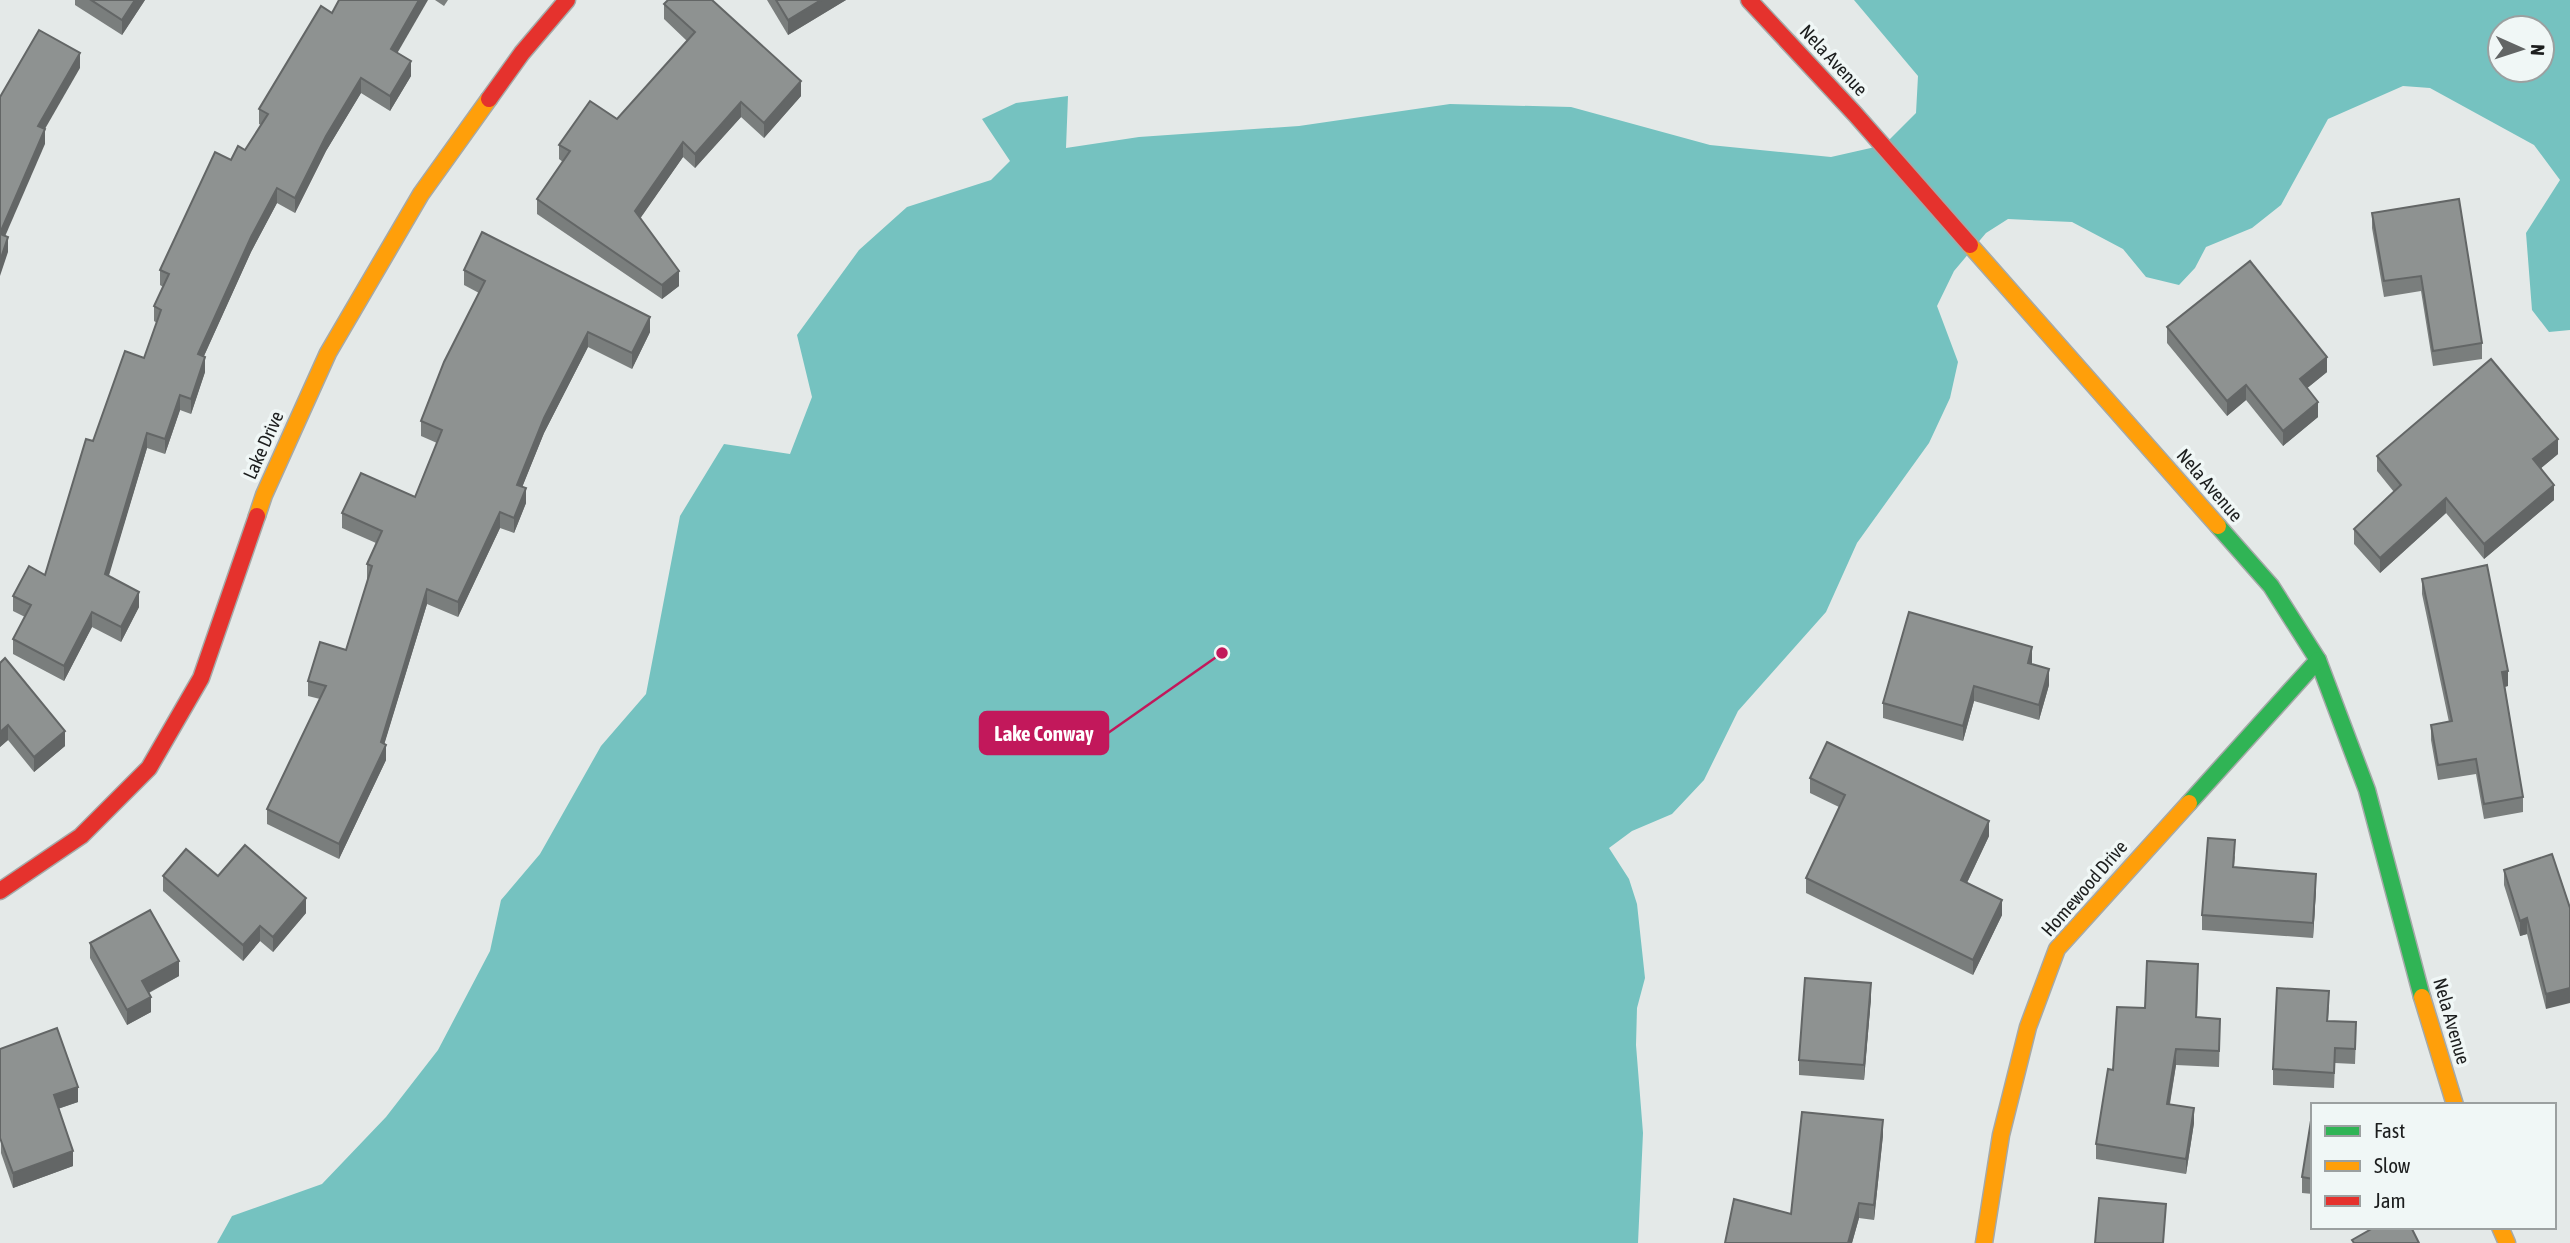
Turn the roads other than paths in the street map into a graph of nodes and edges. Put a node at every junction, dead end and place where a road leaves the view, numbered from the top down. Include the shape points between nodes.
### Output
1 (567, 0) edge
2 (1748, 0) edge
3 (2318, 660) junction
4 (0, 891) edge
5 (2454, 1103) edge
6 (1984, 1243) edge

1 - 4 street, Lake Drive via 522,53 421,194 328,353 264,495 201,678 149,768 81,836
2 - 3 street, Nela Avenue via 1855,114 2271,586
3 - 5 street, Nela Avenue via 2367,790
3 - 6 street, Homewood Drive via 2057,949 2028,1027 2001,1135

